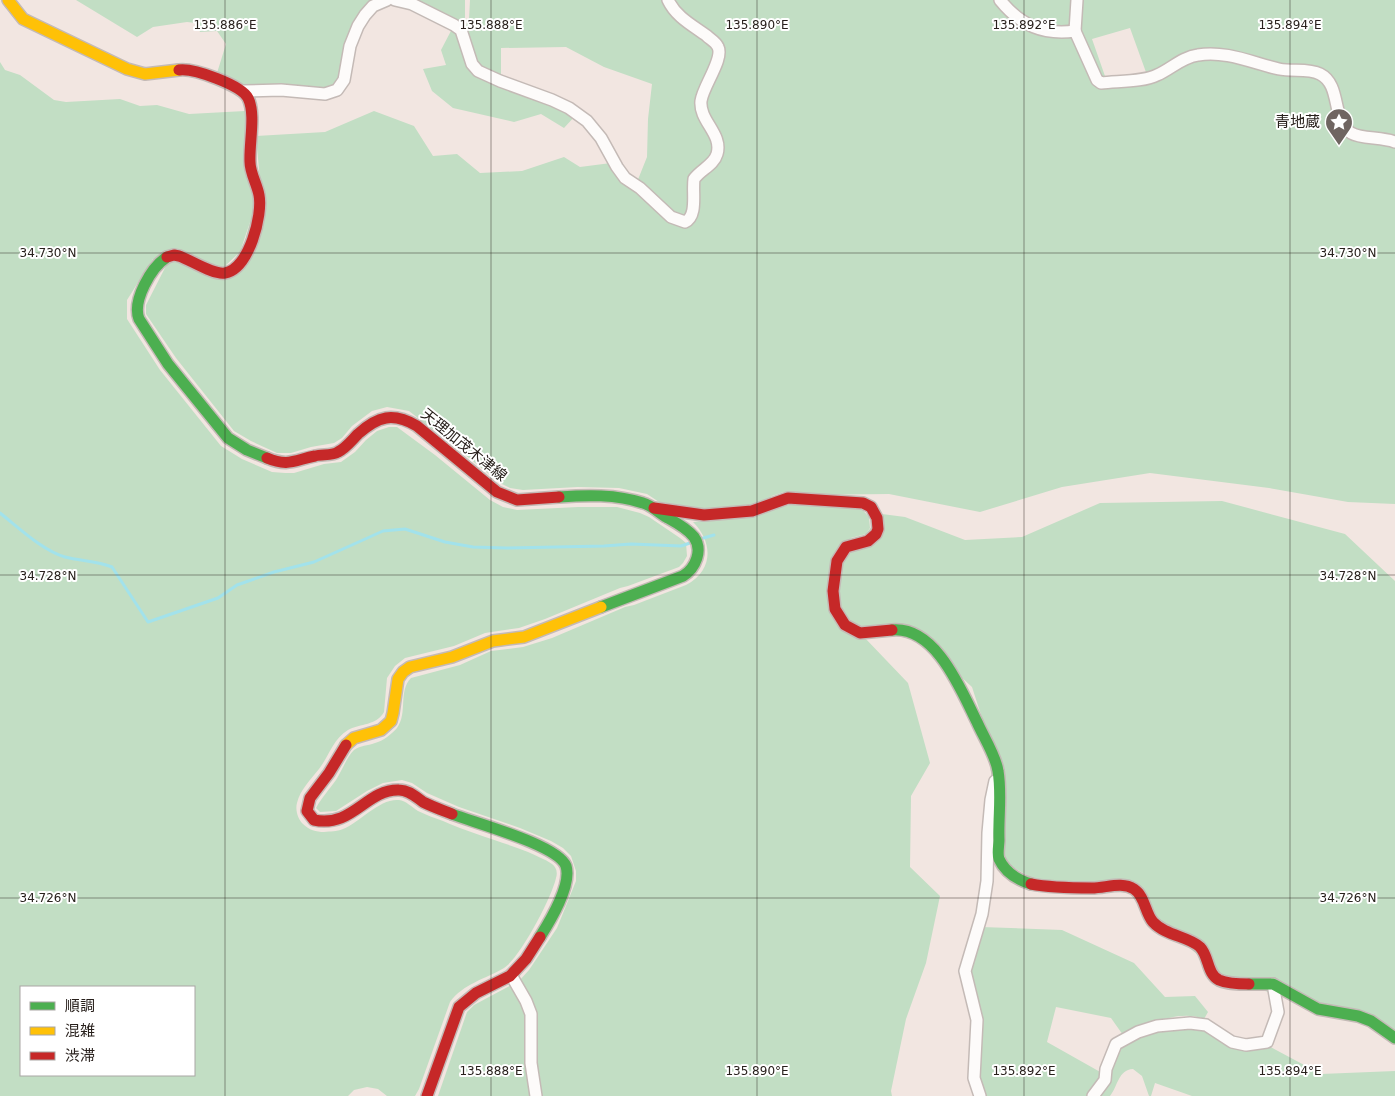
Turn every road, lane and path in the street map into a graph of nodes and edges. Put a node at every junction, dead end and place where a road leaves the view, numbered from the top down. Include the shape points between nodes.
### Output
1 (8, 0) edge
2 (387, 0) edge
3 (395, 0) edge
4 (668, 0) edge
5 (1000, 0) edge
6 (1077, 0) edge
7 (0, 3) edge
8 (24, 19) junction
9 (1075, 31) junction
10 (243, 91) junction
11 (1395, 142) edge
12 (654, 508) junction
13 (998, 769) junction
14 (512, 975) junction
15 (1273, 984) junction
16 (1395, 1038) edge
17 (427, 1096) edge
18 (536, 1096) edge
19 (980, 1096) edge
20 (1093, 1096) edge

1 - 8 main road
2 - 10 street via 373,6 358,26 350,46 344,80 337,90 324,94
3 - 4 street via 412,4 461,30 472,64 478,71 560,104 587,121 625,178 671,217 686,222 692,214 694,180 718,153 718,140 702,112 701,104 719,52 716,44 679,16
5 - 9 street via 1008,10 1038,30
6 - 9 street
7 - 8 street
8 - 10 main road via 127,69 145,74 187,69
9 - 11 street via 1097,80 1101,82 1157,76 1179,61 1206,54 1252,61 1285,71 1317,73 1330,84 1346,129 1358,136
10 - 12 main road, 天理加茂木津線 via 251,110 250,164 260,210 256,231 245,255 234,269 218,273 175,255 167,256 157,263 136,309 140,322 168,364 228,438 275,462 292,463 337,453 371,423 382,418 399,418 417,426 506,497 523,500 618,497
12 - 13 main road via 704,515 752,511 788,498 836,500 871,507 878,522 876,534 867,543 846,546 837,561 833,591 835,609 845,625 860,633 901,629 918,635 942,656
12 - 14 main road, 天理加茂木津線 via 694,537 698,558 690,570 548,629 521,638 488,642 458,656 406,670 397,681 394,714 390,722 344,747 307,806 314,820 334,821 386,792 401,790 422,802 516,836 561,858 567,879 548,924
13 - 15 main road via 999,858 1011,875 1045,887 1123,885 1134,889 1151,920 1160,929 1199,946 1217,979 1234,984
13 - 19 street via 990,800 987,881 982,914 965,971 977,1020 974,1078
14 - 17 main road, 天理加茂木津線 via 461,1003
14 - 18 street via 531,1014 531,1063
15 - 16 main road via 1318,1009 1370,1021
15 - 20 street via 1278,1012 1268,1042 1246,1045 1232,1042 1206,1024 1156,1026 1116,1044 1105,1080

